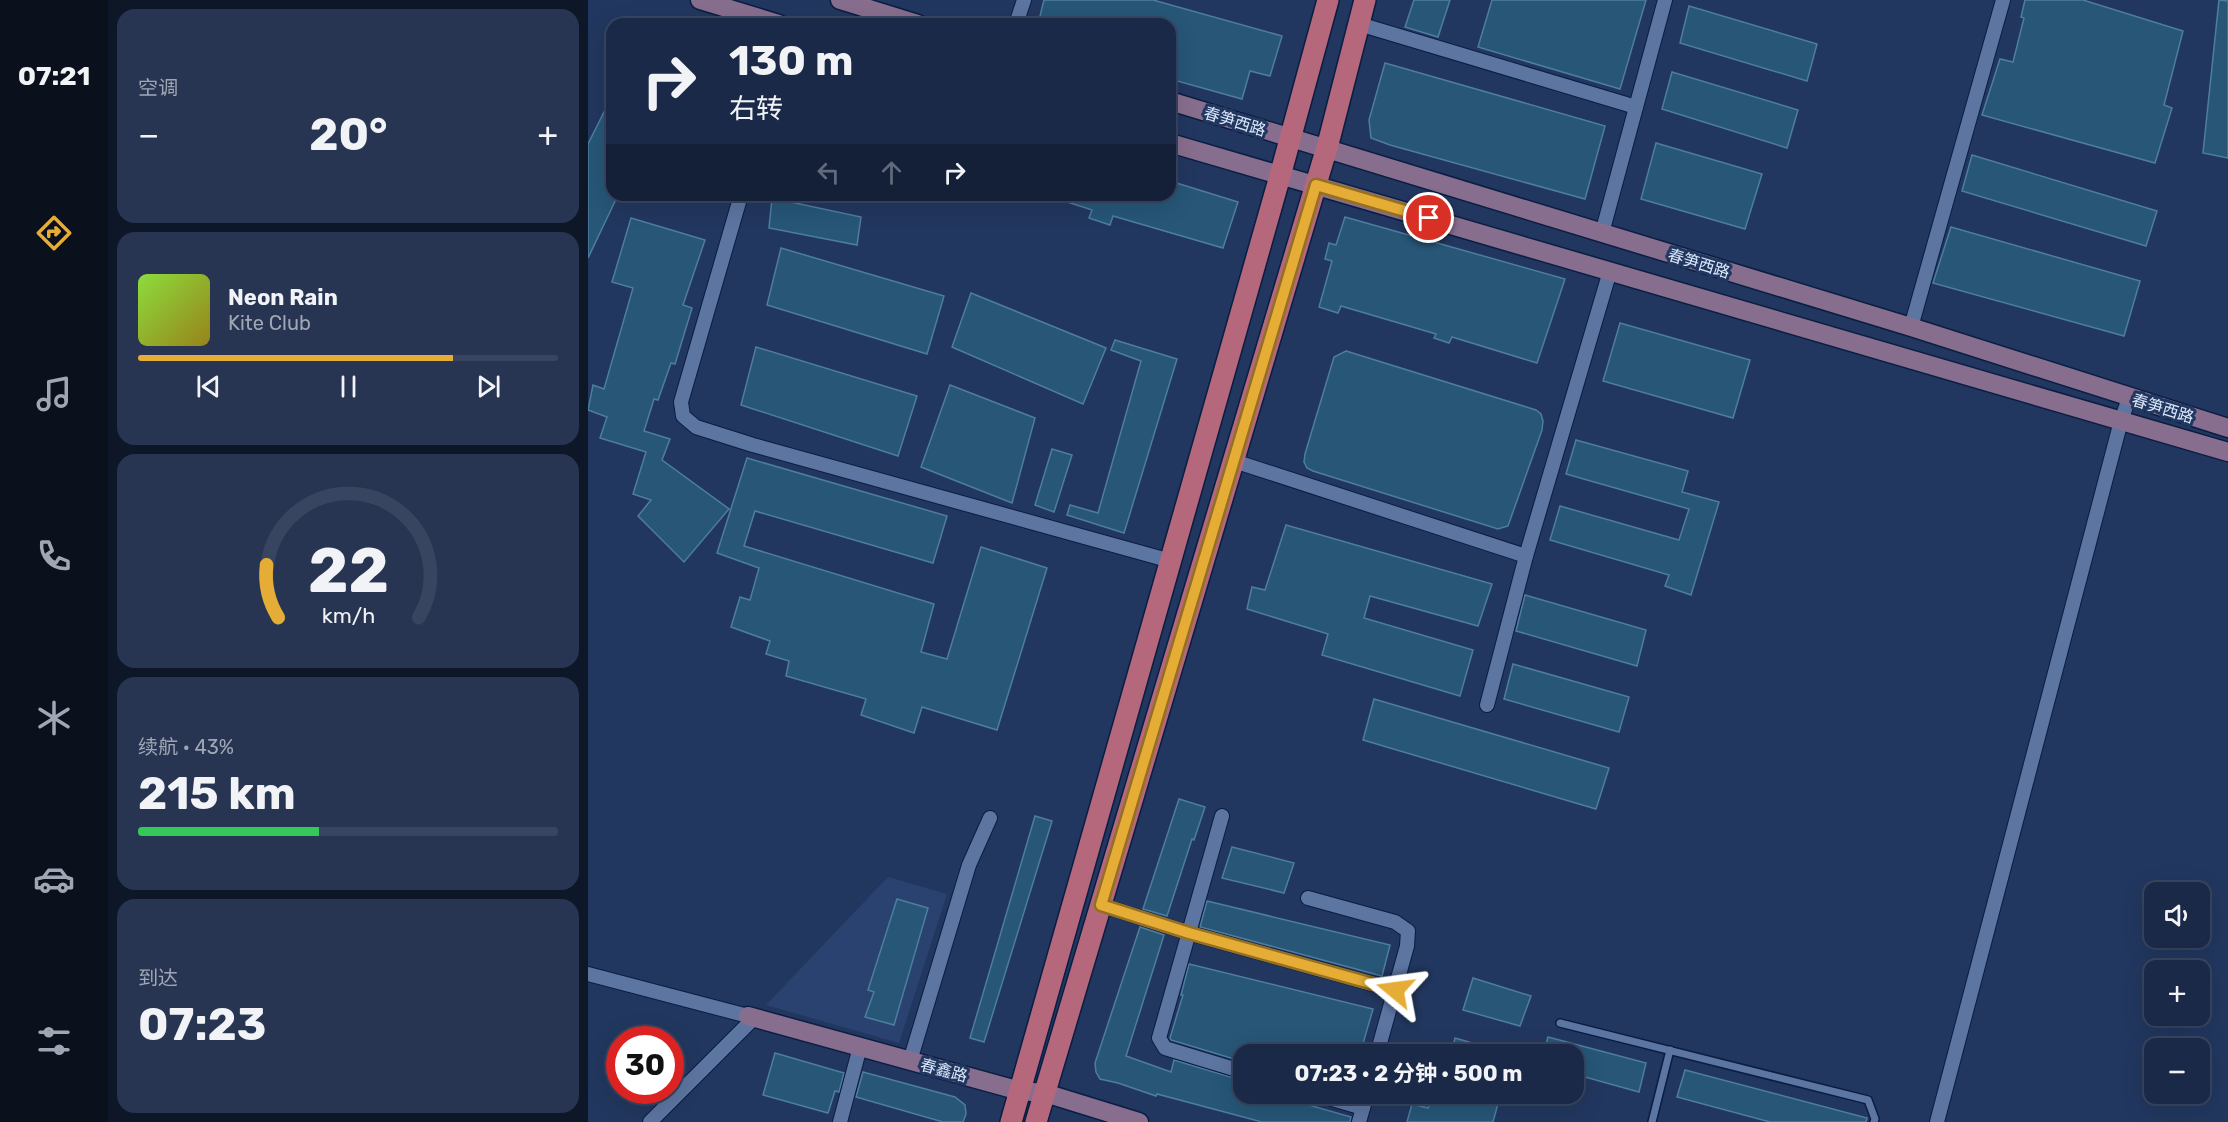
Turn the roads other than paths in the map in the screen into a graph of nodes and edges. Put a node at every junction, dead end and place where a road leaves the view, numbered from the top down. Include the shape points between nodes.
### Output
1 (700, 0) edge
2 (840, 0) edge
3 (1024, 0) edge
4 (1328, 0) edge
5 (1365, 0) edge
6 (1665, 0) edge
7 (2003, 0) edge
8 (759, 18) edge
9 (898, 18) edge
10 (1018, 18) edge
11 (1359, 24) junction
12 (1176, 103) edge
13 (1636, 106) junction
14 (1291, 138) junction
15 (1176, 145) edge
16 (1327, 149) junction
17 (1280, 176) junction
18 (1316, 185) junction
19 (739, 201) edge
20 (1602, 233) junction
21 (1610, 271) junction
22 (1911, 327) junction
23 (2129, 398) junction
24 (2121, 421) junction
25 (2228, 428) edge
26 (2228, 452) edge
27 (1234, 461) junction
28 (1526, 556) junction
29 (1171, 561) junction
30 (1487, 705) dead end
31 (1222, 816) dead end
32 (990, 818) dead end
33 (1308, 898) dead end
34 (1101, 905) junction
35 (1189, 933) junction
36 (588, 974) edge
37 (1395, 990) junction
38 (751, 1017) junction
39 (1560, 1023) dead end
40 (1380, 1044) edge
41 (860, 1047) junction
42 (1670, 1050) junction
43 (910, 1061) junction
44 (1233, 1069) edge
45 (1020, 1091) junction
46 (1044, 1095) junction
47 (1337, 1104) edge
48 (1361, 1115) edge
49 (650, 1122) edge
50 (840, 1122) edge
51 (1011, 1122) edge
52 (1036, 1122) edge
53 (1101, 1122) edge
54 (1139, 1122) edge
55 (1652, 1122) edge
56 (1874, 1122) edge
57 (1937, 1122) edge

1 - 8 main road
2 - 9 main road
3 - 10 street
4 - 14 main road
5 - 11 main road
6 - 13 street
7 - 22 street
11 - 13 street
11 - 16 main road
12 - 14 main road, 春笋西路
13 - 20 street
14 - 16 main road, 春笋西路
14 - 17 main road
15 - 17 main road, 春笋西路
16 - 18 main road
16 - 20 main road, 春笋西路
17 - 18 main road, 春笋西路
17 - 29 main road
18 - 21 main road, 春笋西路
18 - 27 main road
19 - 29 street via 681,402 683,416 696,427
20 - 22 main road, 春笋西路
21 - 24 main road, 春笋西路
21 - 28 street
22 - 23 main road, 春笋西路
23 - 24 street
23 - 25 main road, 春笋西路
24 - 26 main road, 春笋西路
24 - 57 street
27 - 28 street
27 - 34 main road
28 - 30 street
29 - 45 main road
31 - 35 street
32 - 43 street via 969,865
33 - 37 street via 1395,922 1408,931
34 - 35 street
34 - 46 main road
35 - 37 street
35 - 44 street via 1159,1038 1165,1048
36 - 38 street
37 - 40 street
38 - 41 main road, 春鑫路
38 - 49 street
39 - 42 lane
41 - 43 main road, 春鑫路
41 - 50 street
42 - 55 lane
42 - 56 lane via 1868,1100
43 - 45 main road, 春鑫路
45 - 46 main road, 春鑫路
45 - 51 main road
46 - 52 main road
46 - 53 main road, 春鑫路 via 1078,1115
46 - 54 main road, 春鑫路
47 - 48 street

